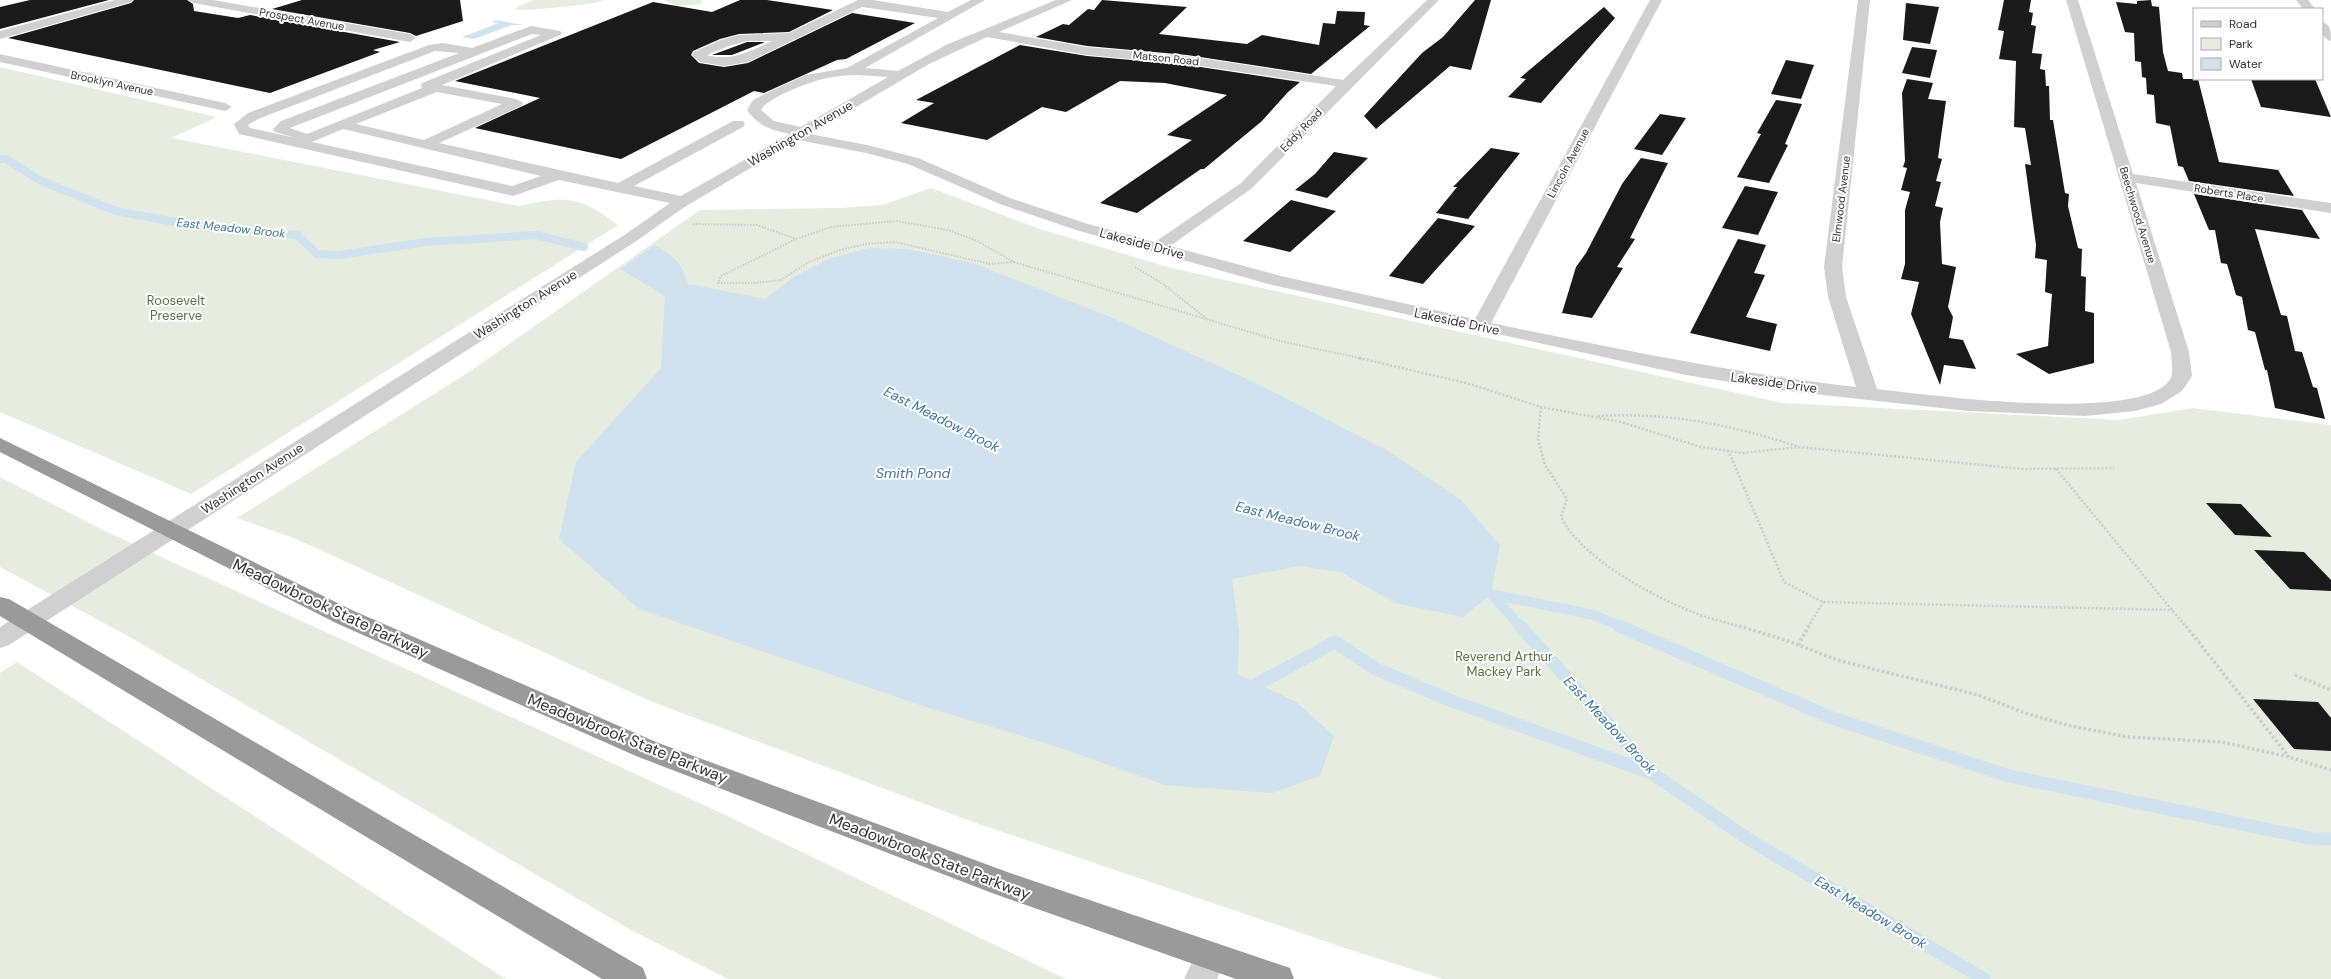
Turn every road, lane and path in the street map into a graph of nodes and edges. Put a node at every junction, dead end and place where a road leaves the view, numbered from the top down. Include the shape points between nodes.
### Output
1 (127, 0) edge
2 (194, 0) edge
3 (955, 0) edge
4 (1066, 0) edge
5 (1434, 0) edge
6 (1656, 0) edge
7 (1864, 0) edge
8 (2072, 0) edge
9 (2302, 0) edge
10 (977, 1) edge
11 (864, 2) edge
12 (2309, 8) edge
13 (950, 16) junction
14 (2323, 26) edge
15 (986, 33) junction
16 (0, 36) edge
17 (791, 36) junction
18 (2331, 37) edge
19 (410, 38) dead end
20 (473, 52) junction
21 (0, 58) edge
22 (852, 70) junction
23 (900, 75) junction
24 (399, 80) junction
25 (1346, 84) junction
26 (431, 87) junction
27 (225, 107) dead end
28 (738, 124) dead end
29 (342, 125) junction
30 (801, 134) junction
31 (311, 137) junction
32 (296, 143) junction
33 (426, 144) junction
34 (557, 175) junction
35 (2126, 177) junction
36 (620, 188) junction
37 (683, 201) junction
38 (2331, 208) edge
39 (656, 219) junction
40 (1114, 236) junction
41 (796, 239) junction
42 (1158, 247) junction
43 (1014, 262) junction
44 (1209, 321) junction
45 (1480, 326) junction
46 (1868, 393) junction
47 (2135, 406) joint
48 (1541, 407) junction
49 (1594, 416) junction
50 (0, 444) edge
51 (1799, 447) junction
52 (1728, 450) junction
53 (2056, 468) junction
54 (2114, 468) dead end
55 (1823, 602) junction
56 (0, 605) edge
57 (2173, 610) junction
58 (0, 639) edge
59 (1798, 645) junction
60 (2295, 675) dead end
61 (2331, 690) edge
62 (2289, 757) junction
63 (2331, 770) edge
64 (1206, 968) edge
65 (631, 979) edge
66 (1278, 979) edge

1 - 16 street
2 - 19 street, Prospect Avenue
3 - 10 street
4 - 15 street, Washington Avenue
5 - 25 street, Eddy Road
6 - 45 street, Lincoln Avenue
7 - 46 street, Elmwood Avenue via 1833,267 1837,297
8 - 35 street, Beechwood Avenue
9 - 12 street
10 - 13 street
11 - 13 street
11 - 17 street
13 - 22 street
14 - 18 street
15 - 23 street, Washington Avenue via 952,47
15 - 25 street, Matson Road via 1087,51 1187,60
17 - 17 street via 775,39 740,38 698,55 704,59 744,59
20 - 24 street
20 - 26 street via 532,30 556,33
20 - 32 street via 433,48 254,116 241,124 244,131
21 - 27 street, Brooklyn Avenue
22 - 23 street
22 - 30 street, Lakeside Drive via 813,76 758,103 754,110 758,119
23 - 30 street, Washington Avenue
24 - 26 street
24 - 31 street via 286,124 280,129
25 - 42 street, Eddy Road via 1246,186
26 - 29 street
26 - 33 street via 516,103
28 - 36 street
29 - 31 street
29 - 33 street
30 - 37 street, Washington Avenue
30 - 40 street, Lakeside Drive via 913,161 1005,202
31 - 32 street
32 - 34 street via 513,191
33 - 34 street
34 - 36 street
35 - 38 street, Roberts Place
35 - 47 street, Beechwood Avenue via 2180,352 2182,376 2175,387 2154,400
36 - 37 street
37 - 39 street, Washington Avenue
39 - 41 path via 708,226 757,225
39 - 58 street, Washington Avenue
40 - 42 street, Lakeside Drive
40 - 44 path via 1114,253 1163,284
41 - 43 path via 832,227 896,221 948,230 976,240
41 - 43 path via 721,276 718,283 781,280 809,262 840,250 880,243 895,242 928,248 990,264
42 - 45 street, Lakeside Drive via 1278,281
43 - 44 path via 1187,312
44 - 48 path via 1280,341 1455,380
45 - 46 street, Lakeside Drive via 1686,369 1787,386
46 - 47 street, Lakeside Drive via 1968,405 2085,410
48 - 49 path
48 - 59 path via 1538,439 1545,465 1567,499 1561,517 1566,527 1589,553 1644,588 1690,611
49 - 51 path via 1666,416 1757,433
49 - 52 path via 1701,446
50 - 64 highway, Meadowbrook State Parkway via 345,618 646,749 1003,884
51 - 52 path via 1742,453
51 - 53 path via 2023,469
52 - 55 path via 1784,582
53 - 54 path
53 - 57 path
55 - 57 path
55 - 59 path
56 - 65 highway
57 - 62 path
59 - 62 path via 1837,660 1978,694 2028,714 2071,726 2128,737 2222,742
60 - 61 path
62 - 63 path
64 - 66 highway, Meadowbrook State Parkway

